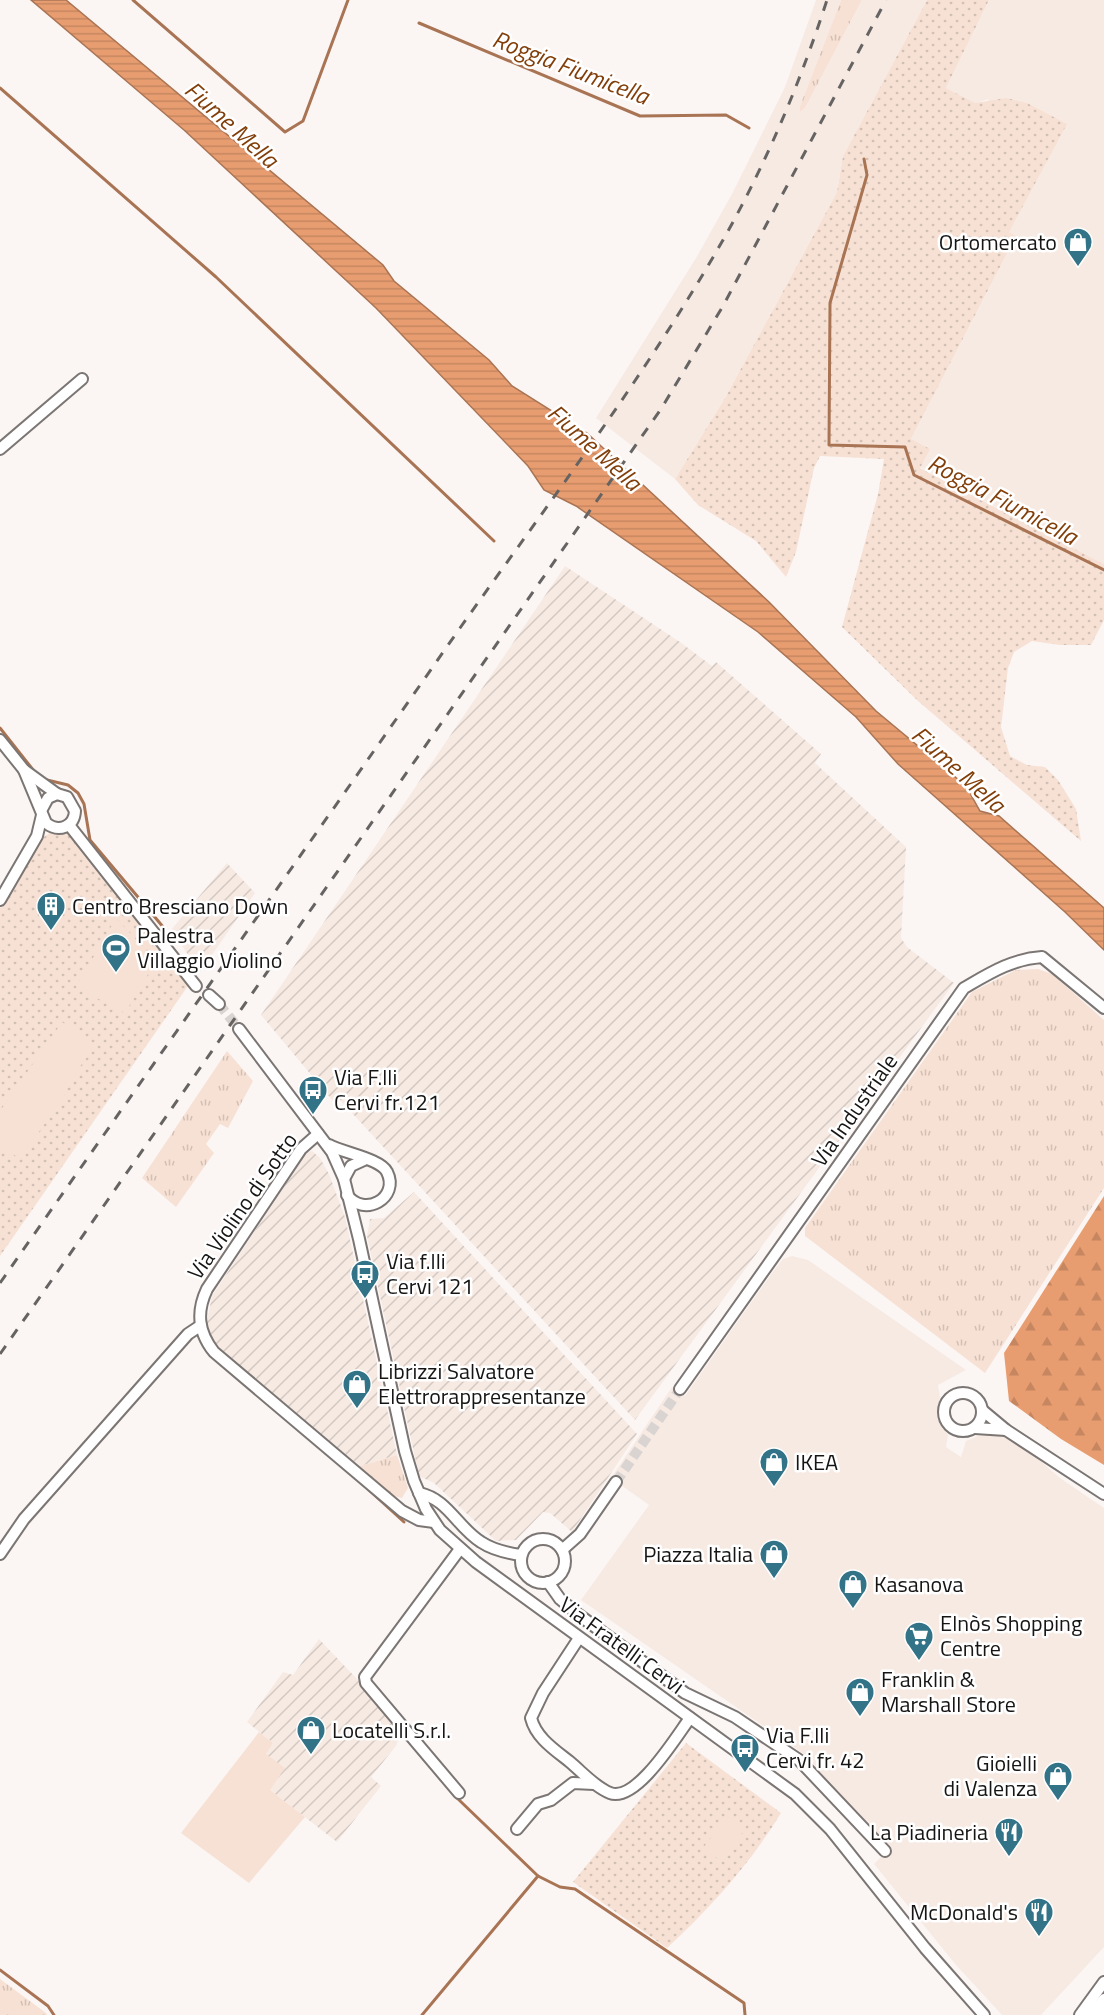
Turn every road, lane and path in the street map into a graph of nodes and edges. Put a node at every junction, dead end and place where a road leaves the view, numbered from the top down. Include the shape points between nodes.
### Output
1 (82, 379) dead end
2 (0, 449) edge
3 (0, 740) edge
4 (24, 770) junction
5 (57, 794) junction
6 (42, 813) junction
7 (69, 825) junction
8 (51, 827) junction
9 (37, 836) junction
10 (0, 900) edge
11 (196, 986) dead end
12 (209, 995) dead end
13 (219, 1004) tunnel mouth
14 (1104, 1008) edge
15 (239, 1029) tunnel mouth
16 (318, 1134) junction
17 (326, 1144) junction
18 (364, 1160) junction
19 (344, 1179) junction
20 (346, 1193) junction
21 (364, 1206) junction
22 (359, 1239) junction
23 (200, 1326) junction
24 (680, 1389) tunnel mouth
25 (982, 1410) junction
26 (975, 1428) junction
27 (1006, 1430) junction
28 (616, 1482) tunnel mouth
29 (419, 1493) junction
30 (1104, 1494) edge
31 (434, 1522) junction
32 (460, 1549) junction
33 (562, 1550) junction
34 (0, 1554) edge
35 (521, 1555) junction
36 (548, 1582) junction
37 (579, 1638) junction
38 (690, 1718) junction
39 (597, 1785) junction
40 (459, 1793) dead end
41 (517, 1829) dead end
42 (885, 1851) dead end
43 (1104, 1982) edge
44 (1104, 1999) edge
45 (1104, 2011) edge
46 (984, 2015) edge
47 (1080, 2015) edge
48 (1090, 2015) edge
49 (1100, 2015) edge

1 - 2 street
3 - 4 street
4 - 5 street
4 - 6 street
5 - 6 street via 48,798
5 - 7 street via 74,805 75,816
6 - 8 street
6 - 9 street
7 - 8 street
7 - 11 street
8 - 9 street
9 - 10 street
12 - 13 street
14 - 24 street, Via Industriale via 1042,957 1006,964 964,988
15 - 16 street, Via Violino di Sotto
16 - 17 street, Via Fratelli Cervi
16 - 23 street, Via Violino di Sotto via 300,1149 207,1289 200,1308
17 - 18 street, Via Fratelli Cervi
17 - 19 street, Via Fratelli Cervi
18 - 19 street via 351,1166
18 - 21 street, Via Fratelli Cervi via 385,1167 390,1181 381,1201
19 - 20 street, Via Fratelli Cervi
20 - 21 street
20 - 22 street, Via Fratelli Cervi
21 - 22 street, Via Fratelli Cervi via 359,1214
22 - 29 street, Via Fratelli Cervi via 405,1451
23 - 31 street via 214,1352 393,1504 410,1516
23 - 34 street via 188,1334 24,1519
25 - 26 street
25 - 26 street via 978,1401 966,1393 951,1397 945,1407 945,1419 953,1429
25 - 27 street
26 - 27 street
27 - 30 street
28 - 33 street via 580,1534
29 - 31 street, Via Fratelli Cervi
29 - 35 street via 438,1499 480,1542 498,1551
31 - 32 street, Via Fratelli Cervi
32 - 37 street, Via Fratelli Cervi
32 - 40 street via 365,1677 366,1683
33 - 35 street via 552,1541 539,1539
33 - 36 street via 563,1569
35 - 36 street via 527,1576
36 - 42 street via 573,1610 685,1693 735,1717 799,1760
37 - 38 street, Via Fratelli Cervi
37 - 39 street via 531,1718 542,1739
38 - 39 street via 633,1789 611,1793
38 - 46 street, Via Fratelli Cervi via 795,1794 830,1829
39 - 41 street via 573,1783 551,1800 538,1804
43 - 47 street
44 - 48 street
45 - 49 street

